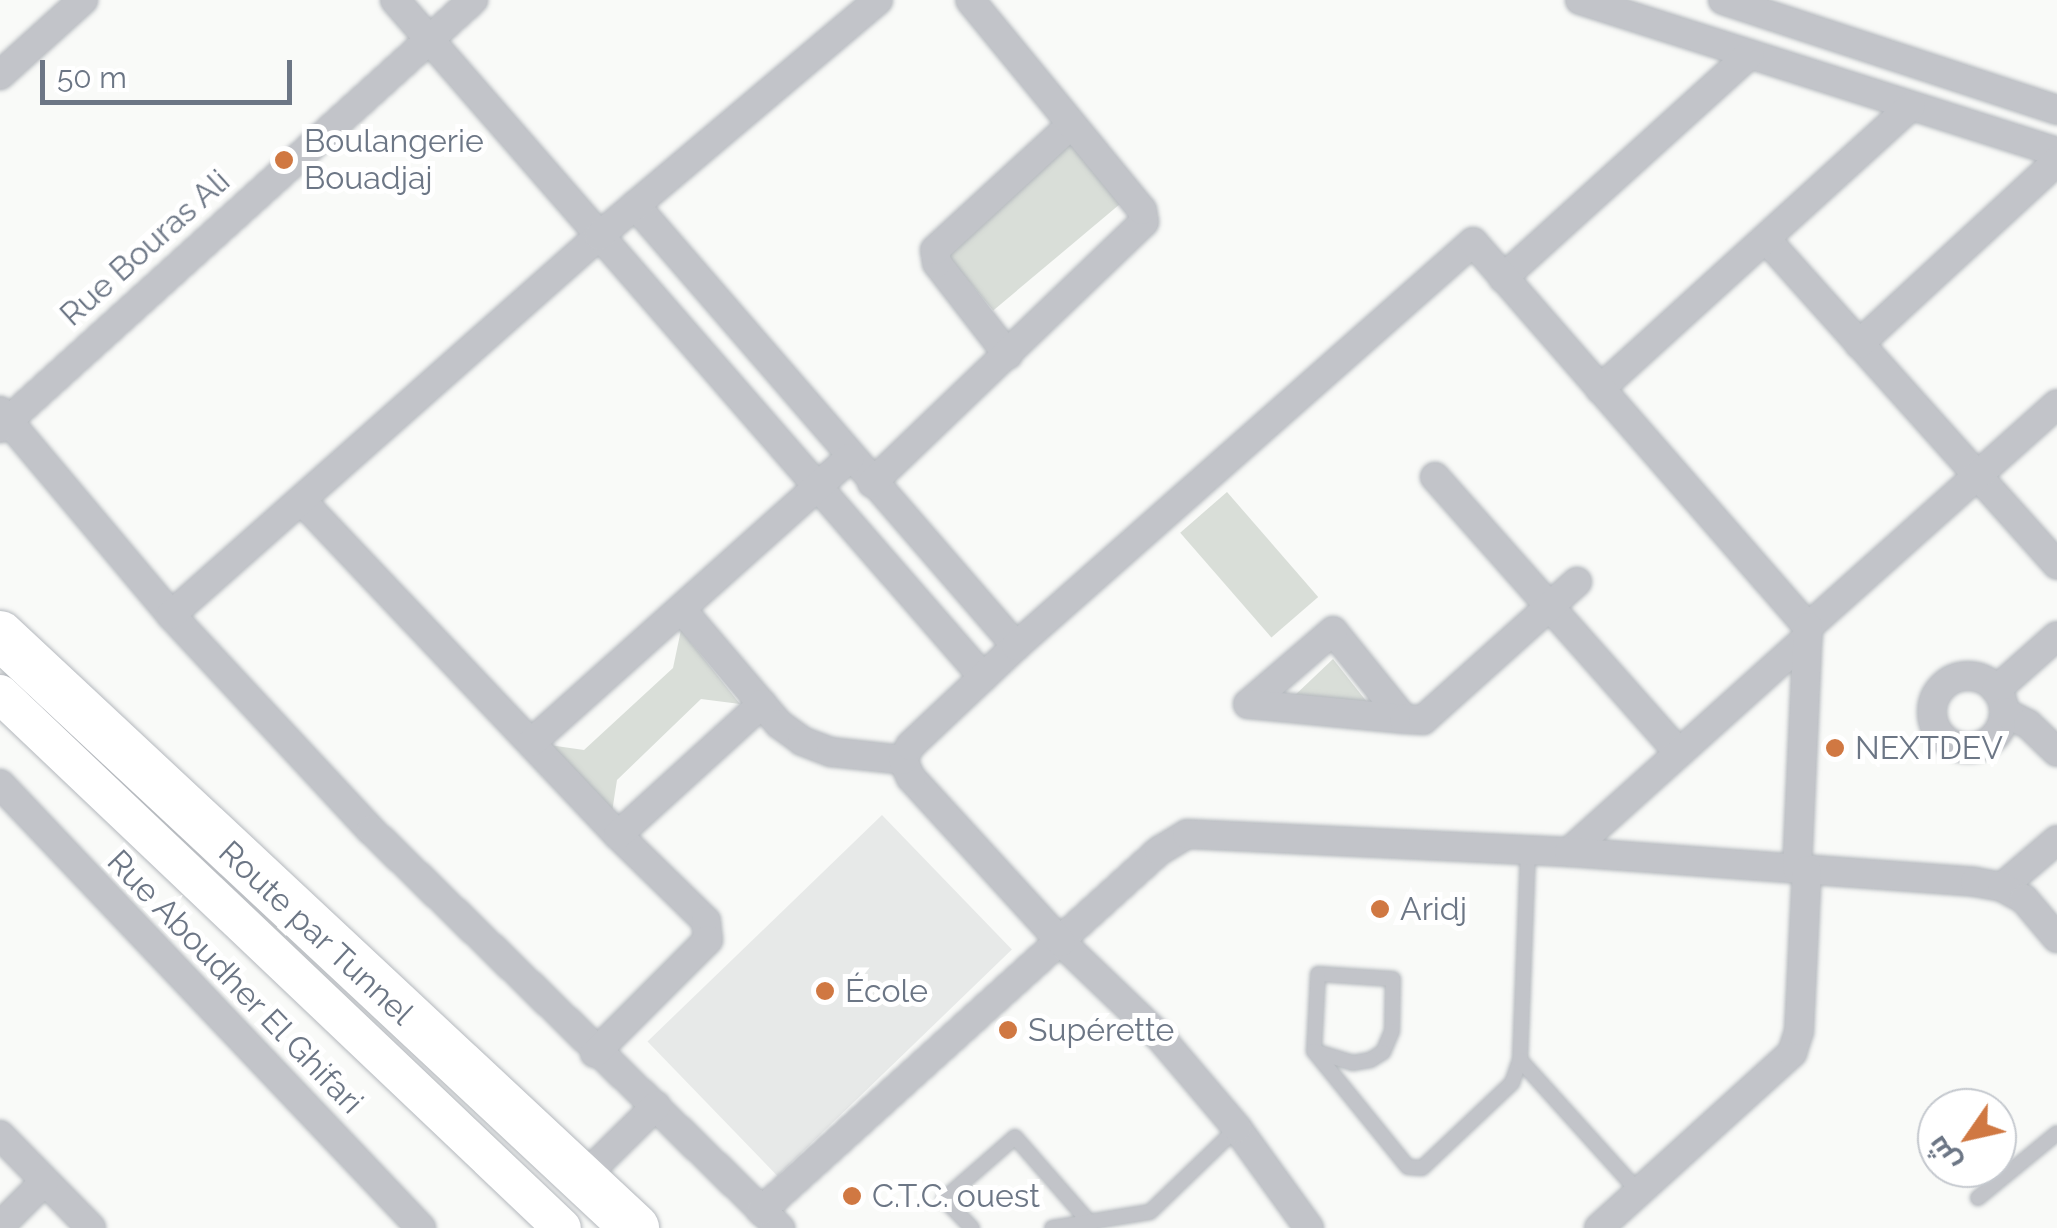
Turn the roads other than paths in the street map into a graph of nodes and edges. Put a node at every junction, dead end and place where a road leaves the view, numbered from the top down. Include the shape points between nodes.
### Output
1 (83, 0) edge
2 (395, 0) edge
3 (473, 0) edge
4 (878, 0) edge
5 (970, 0) edge
6 (1580, 0) edge
7 (1723, 0) edge
8 (428, 37) junction
9 (1750, 54) junction
10 (0, 75) edge
11 (1911, 106) junction
12 (2057, 110) edge
13 (1072, 125) junction
14 (2057, 152) edge
15 (2057, 161) edge
16 (635, 205) junction
17 (599, 236) junction
18 (1766, 239) junction
19 (1503, 278) junction
20 (1859, 344) junction
21 (1008, 355) junction
22 (1600, 388) junction
23 (2057, 404) edge
24 (3, 420) edge
25 (850, 458) junction
26 (1978, 476) junction
27 (1436, 477) dead end
28 (872, 483) junction
29 (818, 488) junction
30 (302, 500) junction
31 (2057, 565) edge
32 (1577, 582) dead end
33 (1548, 607) junction
34 (682, 610) junction
35 (0, 615) edge
36 (171, 615) junction
37 (1808, 632) junction
38 (0, 635) edge
39 (2057, 636) edge
40 (1016, 646) junction
41 (0, 671) edge
42 (982, 677) junction
43 (0, 694) edge
44 (762, 704) junction
45 (1404, 718) junction
46 (532, 742) junction
47 (2057, 752) edge
48 (1679, 753) junction
49 (903, 760) junction
50 (0, 784) edge
51 (618, 835) junction
52 (2057, 840) edge
53 (1528, 852) junction
54 (1570, 852) junction
55 (1802, 870) junction
56 (2002, 887) junction
57 (2057, 938) edge
58 (1061, 942) junction
59 (1314, 1051) junction
60 (595, 1053) junction
61 (1520, 1060) junction
62 (656, 1106) junction
63 (1237, 1128) junction
64 (0, 1134) edge
65 (2057, 1134) edge
66 (597, 1164) junction
67 (44, 1182) junction
68 (1639, 1192) junction
69 (1978, 1198) dead end
70 (771, 1220) edge
71 (1090, 1222) junction
72 (0, 1226) edge
73 (91, 1228) edge
74 (421, 1228) edge
75 (562, 1228) edge
76 (585, 1228) edge
77 (635, 1228) edge
78 (664, 1228) edge
79 (972, 1228) edge
80 (1052, 1228) edge
81 (1309, 1228) edge
82 (1599, 1228) edge

1 - 10 street
2 - 8 street
3 - 8 street, Rue Bouras Ali
4 - 16 street
5 - 13 street
6 - 9 street
7 - 12 street
8 - 17 street
8 - 24 street, Rue Bouras Ali
9 - 11 street
9 - 19 street
11 - 14 street
11 - 18 street
13 - 21 street via 1142,210 1144,222
13 - 21 street via 936,250 937,263
15 - 20 street
16 - 17 street
16 - 25 street
17 - 29 street
17 - 30 street
18 - 20 street
18 - 22 street
19 - 22 street
19 - 40 street via 1472,242
20 - 26 street
21 - 28 street
22 - 37 street
23 - 26 street
24 - 36 street
25 - 28 street
25 - 29 street
26 - 31 street
26 - 37 street
27 - 33 street
28 - 40 street
29 - 34 street
29 - 42 street
30 - 36 street
30 - 46 street
32 - 33 street
33 - 45 street via 1422,720
33 - 48 street
34 - 44 street
34 - 46 street
35 - 66 main road
36 - 60 street via 371,830
37 - 48 street
37 - 55 street
38 - 77 highway, Route par Tunnel
39 - 47 street via 2000,701
40 - 42 street
41 - 76 highway
42 - 49 street
43 - 75 main road
44 - 49 street via 802,741 832,752
44 - 51 street
45 - 45 street via 1333,631 1248,704 1326,712
46 - 51 street
48 - 54 street
49 - 58 street via 912,778
50 - 74 street, Rue Aboudher El Ghifari
51 - 60 street via 710,931
52 - 56 street
53 - 54 street
53 - 58 street via 1187,834 1159,851
53 - 61 lane
54 - 55 street
55 - 56 street
55 - 68 street via 1799,1031 1792,1053
56 - 57 street via 2024,900
58 - 63 street via 1159,1036
58 - 70 street
59 - 59 lane via 1353,1063 1383,1052 1392,1030 1393,979 1318,974
59 - 61 lane via 1413,1170 1512,1083
60 - 62 street
61 - 68 lane
62 - 66 street
62 - 70 street
63 - 71 lane via 1150,1212
63 - 81 street
64 - 67 street
65 - 69 lane
66 - 78 main road
67 - 72 street
67 - 73 street
68 - 82 street
71 - 79 lane via 1015,1137 944,1199
71 - 80 lane

